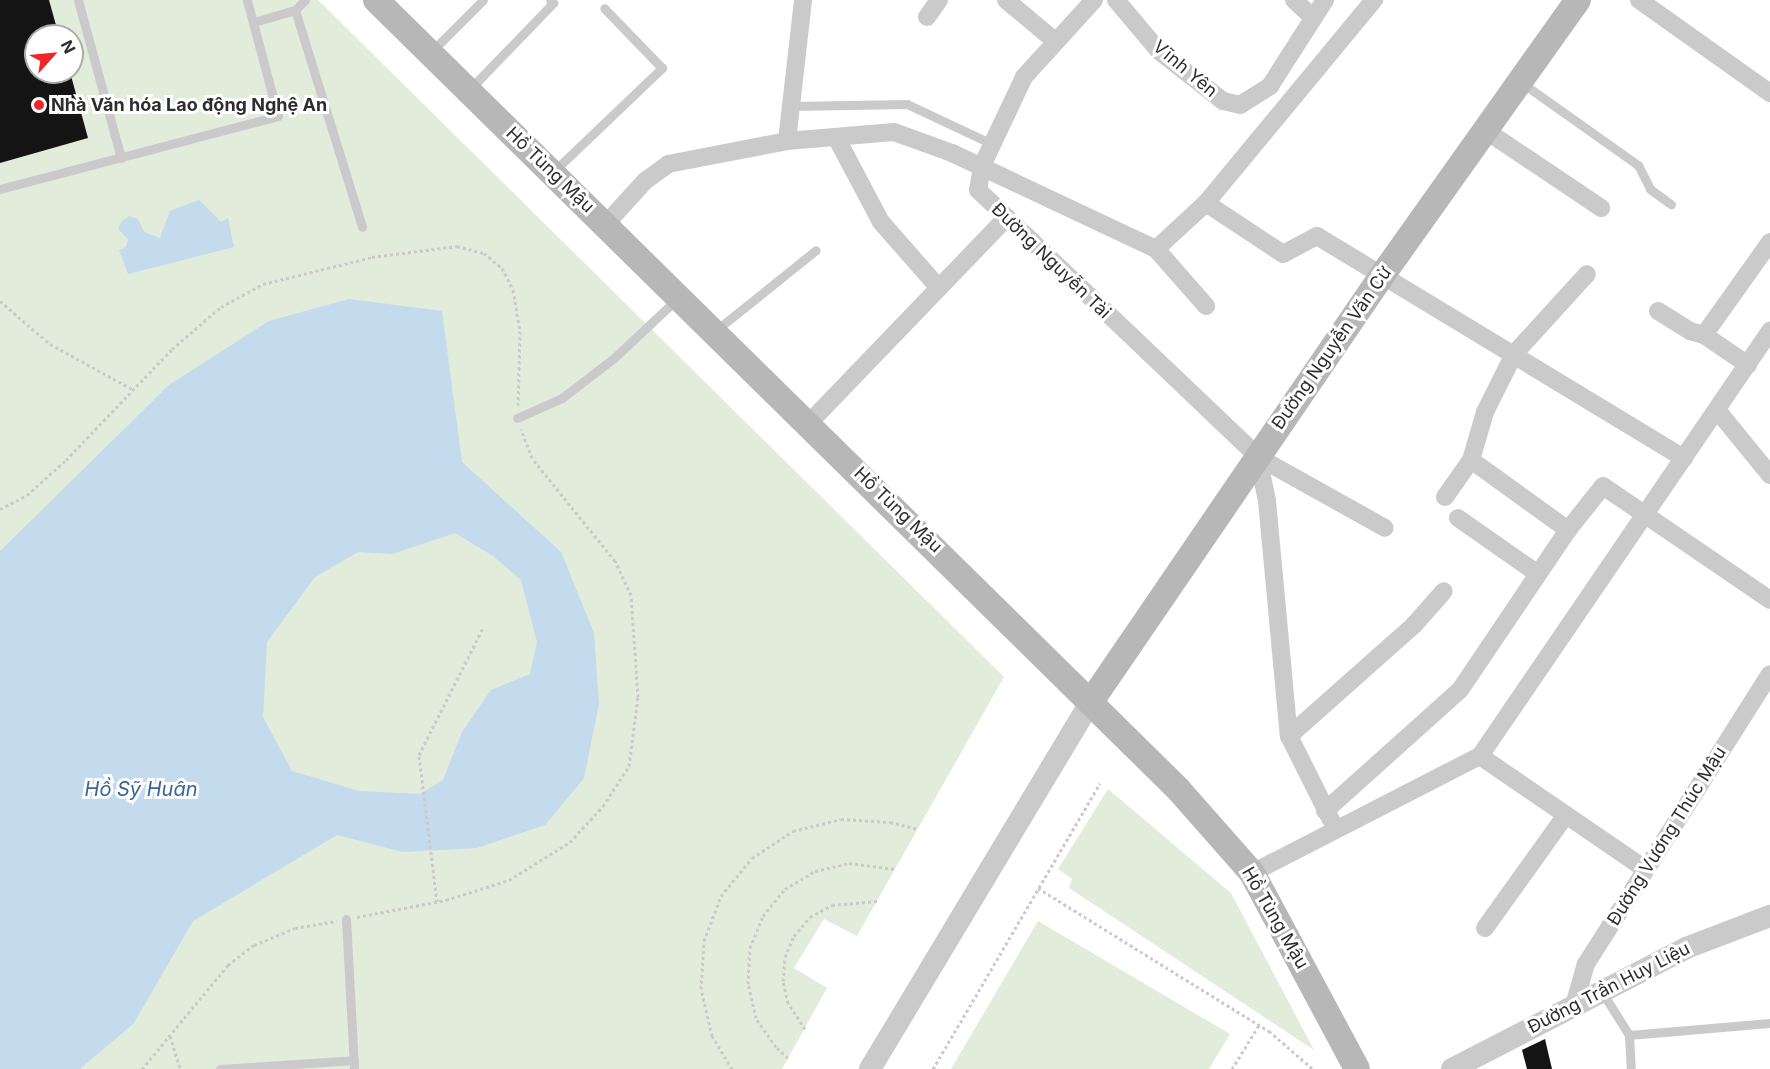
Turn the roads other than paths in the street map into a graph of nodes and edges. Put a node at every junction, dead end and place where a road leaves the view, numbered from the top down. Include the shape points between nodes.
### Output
1 (78, 0) edge
2 (247, 0) edge
3 (305, 0) edge
4 (376, 0) edge
5 (483, 0) edge
6 (550, 0) edge
7 (803, 0) edge
8 (939, 0) edge
9 (1006, 0) edge
10 (1094, 0) edge
11 (1116, 0) edge
12 (1294, 0) edge
13 (1325, 0) edge
14 (1374, 0) edge
15 (1578, 0) edge
16 (1639, 0) edge
17 (604, 8) dead end
18 (295, 10) junction
19 (927, 17) dead end
20 (1313, 18) junction
21 (254, 22) junction
22 (1055, 41) junction
23 (430, 53) junction
24 (1520, 82) junction
25 (468, 90) junction
26 (1770, 93) edge
27 (791, 106) junction
28 (1485, 130) junction
29 (836, 137) junction
30 (787, 141) junction
31 (992, 144) junction
32 (121, 158) junction
33 (982, 166) junction
34 (553, 172) junction
35 (0, 189) edge
36 (1206, 203) junction
37 (1671, 204) dead end
38 (1601, 208) dead end
39 (1005, 219) junction
40 (606, 224) junction
41 (362, 227) dead end
42 (1770, 242) edge
43 (1156, 249) junction
44 (816, 250) dead end
45 (1587, 274) dead end
46 (1381, 277) junction
47 (939, 288) junction
48 (680, 297) junction
49 (1206, 306) dead end
50 (1658, 311) dead end
51 (715, 331) junction
52 (1770, 332) edge
53 (1704, 335) junction
54 (1514, 354) junction
55 (1748, 365) junction
56 (1717, 410) junction
57 (517, 418) road end
58 (809, 423) junction
59 (1258, 457) junction
60 (1684, 458) junction
61 (1472, 460) junction
62 (1770, 475) edge
63 (1445, 497) dead end
64 (1646, 513) junction
65 (1458, 518) dead end
66 (1385, 528) dead end
67 (1568, 530) junction
68 (1538, 574) junction
69 (1444, 591) dead end
70 (1770, 600) edge
71 (1769, 678) edge
72 (1092, 700) junction
73 (1289, 736) junction
74 (1480, 756) junction
75 (1325, 811) junction
76 (1566, 815) junction
77 (1334, 827) junction
78 (1645, 869) junction
79 (1252, 873) junction
80 (1770, 916) edge
81 (346, 919) road end
82 (1485, 928) dead end
83 (1601, 990) junction
84 (1575, 1002) junction
85 (1770, 1023) edge
86 (1629, 1035) junction
87 (354, 1064) edge
88 (220, 1069) edge
89 (870, 1069) edge
90 (1357, 1069) edge
91 (1452, 1069) edge
92 (1631, 1069) edge

1 - 32 lane
2 - 21 lane
3 - 18 lane
4 - 23 main road, Hồ Tùng Mậu
5 - 23 lane
6 - 25 lane via 553,3
7 - 27 street
8 - 19 street
9 - 22 street
10 - 22 street
11 - 20 street, Vĩnh Yên via 1159,51 1223,101 1240,105 1270,86
12 - 20 street
13 - 20 street, Vĩnh Yên
14 - 36 street
15 - 24 main road, Đường Nguyễn Văn Cừ
16 - 26 street
17 - 34 lane via 662,68
18 - 21 lane
18 - 41 lane
21 - 32 lane via 278,116
22 - 31 street via 1024,77
23 - 25 main road, Hồ Tùng Mậu
24 - 28 main road, Đường Nguyễn Văn Cừ
24 - 37 lane via 1638,165 1650,189
25 - 34 main road, Hồ Tùng Mậu
27 - 30 street
27 - 31 lane via 907,104
28 - 38 street
28 - 46 main road, Đường Nguyễn Văn Cừ
29 - 30 street
29 - 33 street via 894,132
29 - 47 street via 882,222
30 - 40 street via 668,164 645,181
31 - 33 street
32 - 35 lane
33 - 39 street, Đường Nguyễn Tài via 978,190
33 - 43 street
34 - 40 main road, Hồ Tùng Mậu
36 - 43 street
36 - 46 street via 1283,254 1317,236
39 - 47 street
39 - 59 street, Đường Nguyễn Tài
40 - 48 main road, Hồ Tùng Mậu
42 - 53 street
43 - 49 street
44 - 51 lane
45 - 54 street
46 - 54 street
46 - 59 main road, Đường Nguyễn Văn Cừ
47 - 58 street
48 - 51 main road, Hồ Tùng Mậu
48 - 57 lane via 614,358 562,398
50 - 53 street
51 - 58 main road, Hồ Tùng Mậu
52 - 55 street
53 - 55 street
54 - 60 street
54 - 61 street via 1485,412
55 - 56 street
56 - 60 street
56 - 62 street
58 - 72 main road, Hồ Tùng Mậu
59 - 66 street, Đường Nguyễn Tài
59 - 72 main road, Đường Nguyễn Văn Cừ
59 - 73 street via 1267,501
60 - 64 street
61 - 63 street
61 - 67 street
64 - 67 street via 1603,486
64 - 70 street
64 - 74 street
65 - 68 street
67 - 68 street
68 - 75 street via 1460,690
69 - 73 street via 1414,625
71 - 78 street, Đường Vương Thúc Mậu
72 - 79 main road, Hồ Tùng Mậu
72 - 89 street
73 - 75 street
74 - 76 street
74 - 77 street
75 - 77 street
76 - 78 street
76 - 82 street
77 - 79 street
78 - 84 street, Đường Vương Thúc Mậu via 1586,964
79 - 90 main road, Hồ Tùng Mậu
80 - 83 street, Đường Trần Huy Liệu via 1686,948
81 - 87 lane
83 - 84 street, Đường Trần Huy Liệu
83 - 86 lane
84 - 91 street, Đường Trần Huy Liệu
85 - 86 lane
86 - 92 lane
87 - 88 lane

